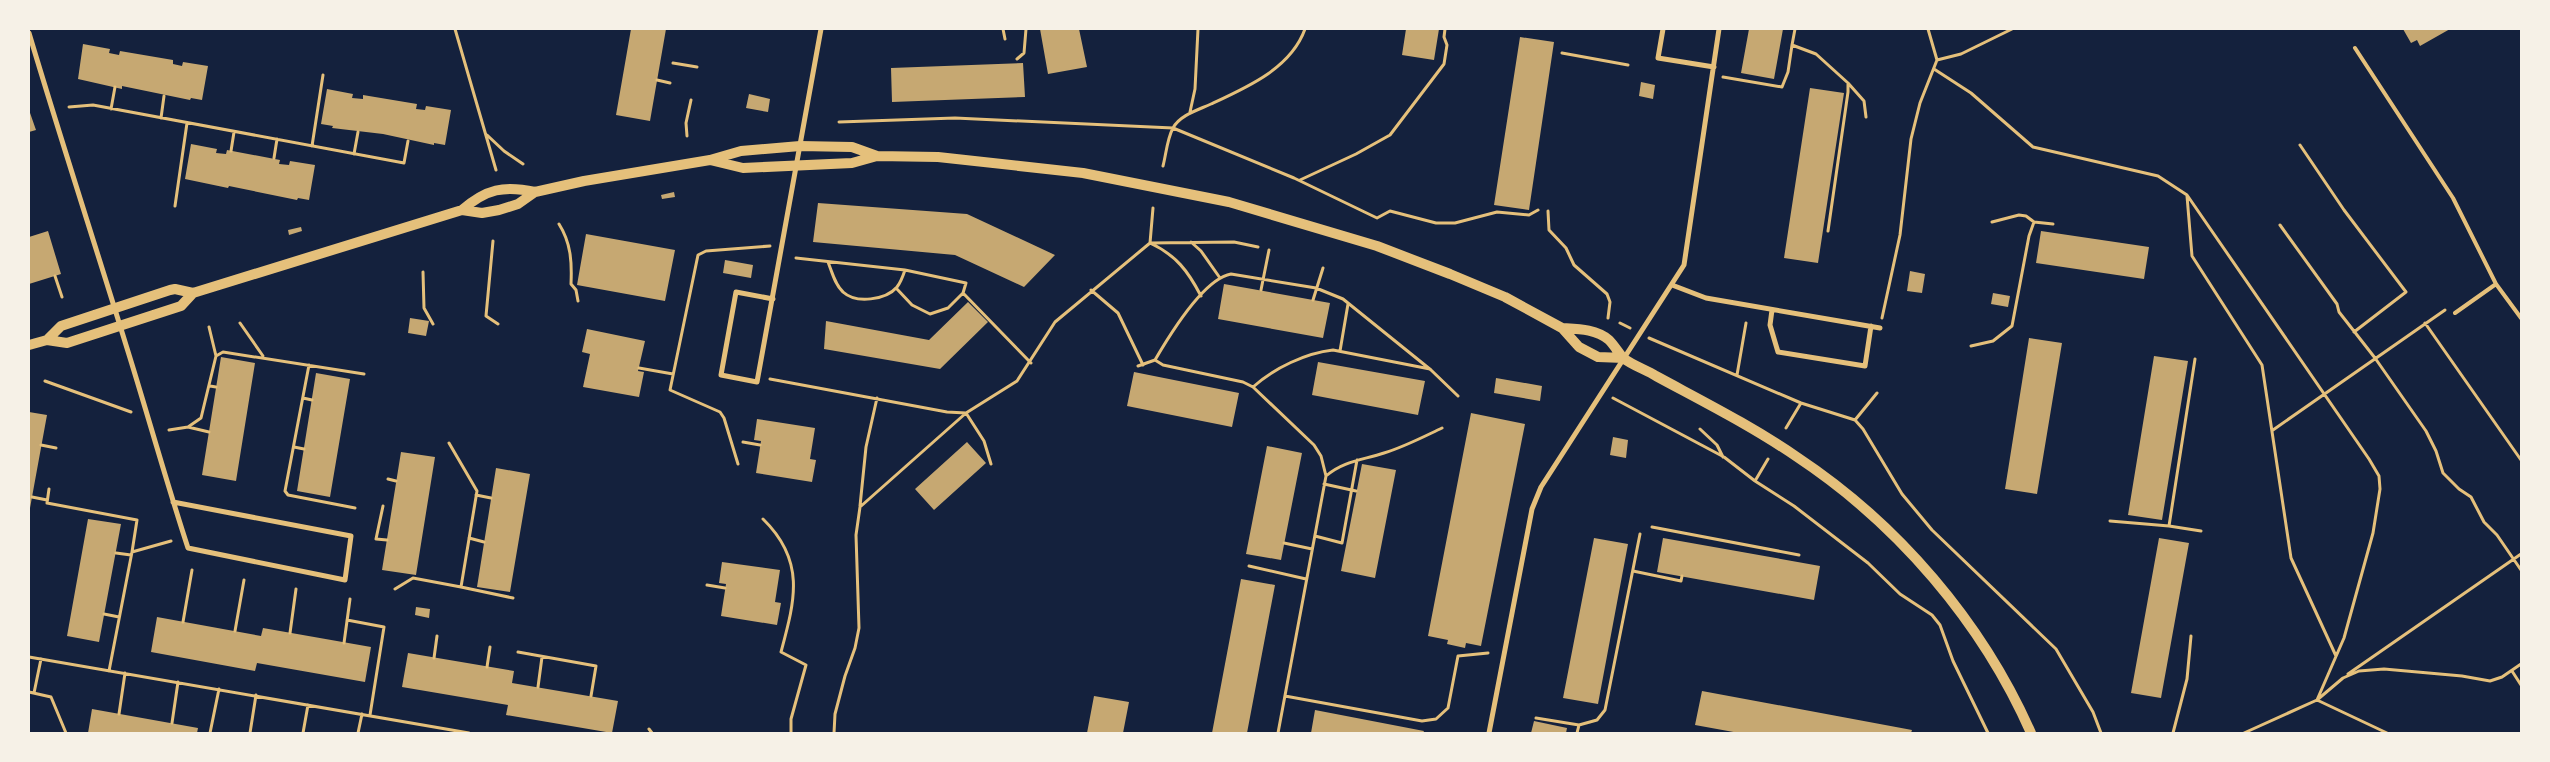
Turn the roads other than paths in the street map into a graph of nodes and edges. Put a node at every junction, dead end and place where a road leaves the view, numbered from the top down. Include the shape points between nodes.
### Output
1 (821, 29) edge
2 (1663, 29) edge
3 (1720, 29) edge
4 (29, 33) edge
5 (2355, 48) dead end
6 (1714, 68) junction
7 (800, 146) junction
8 (877, 156) junction
9 (710, 160) junction
10 (797, 164) junction
11 (535, 192) junction
12 (462, 210) junction
13 (2496, 284) junction
14 (1672, 285) junction
15 (193, 293) junction
16 (773, 299) junction
17 (115, 309) junction
18 (1772, 310) junction
19 (2455, 313) dead end
20 (2521, 318) edge
21 (120, 326) junction
22 (1871, 326) junction
23 (1562, 328) junction
24 (1880, 328) road end
25 (47, 340) junction
26 (29, 345) edge
27 (1624, 358) junction
28 (173, 502) junction
29 (1489, 733) edge
30 (2031, 733) edge

1 - 7 street
2 - 6 street via 1658,58
3 - 6 street
4 - 17 street
5 - 13 lane via 2452,198
6 - 14 street via 1684,265
7 - 8 main road via 852,147
7 - 9 main road via 741,151
7 - 10 street
8 - 10 main road via 852,163
8 - 23 main road via 938,157 1083,173 1229,202 1377,246 1505,297
9 - 10 main road via 743,168
9 - 11 main road
10 - 16 street
11 - 12 main road via 518,204 499,210 482,213
11 - 12 main road via 514,187 494,191 479,196
12 - 15 main road
13 - 19 lane
13 - 20 lane
14 - 18 street via 1706,298
14 - 27 street via 1638,332
15 - 17 main road via 175,289
15 - 21 main road via 181,306
16 - 16 street via 757,382 721,375 736,292
17 - 21 street
17 - 25 main road via 61,326
18 - 22 street
18 - 22 street via 1770,325 1778,352 1865,366
21 - 25 main road via 67,343
21 - 28 street
22 - 24 street
23 - 27 main road via 1589,330 1603,337
23 - 27 main road via 1579,347 1598,357
25 - 26 main road
27 - 29 street via 1541,487 1532,509
27 - 30 main road via 1751,427 1799,458 1879,523 1943,588 2002,676
28 - 28 street via 188,548 345,580 351,536

